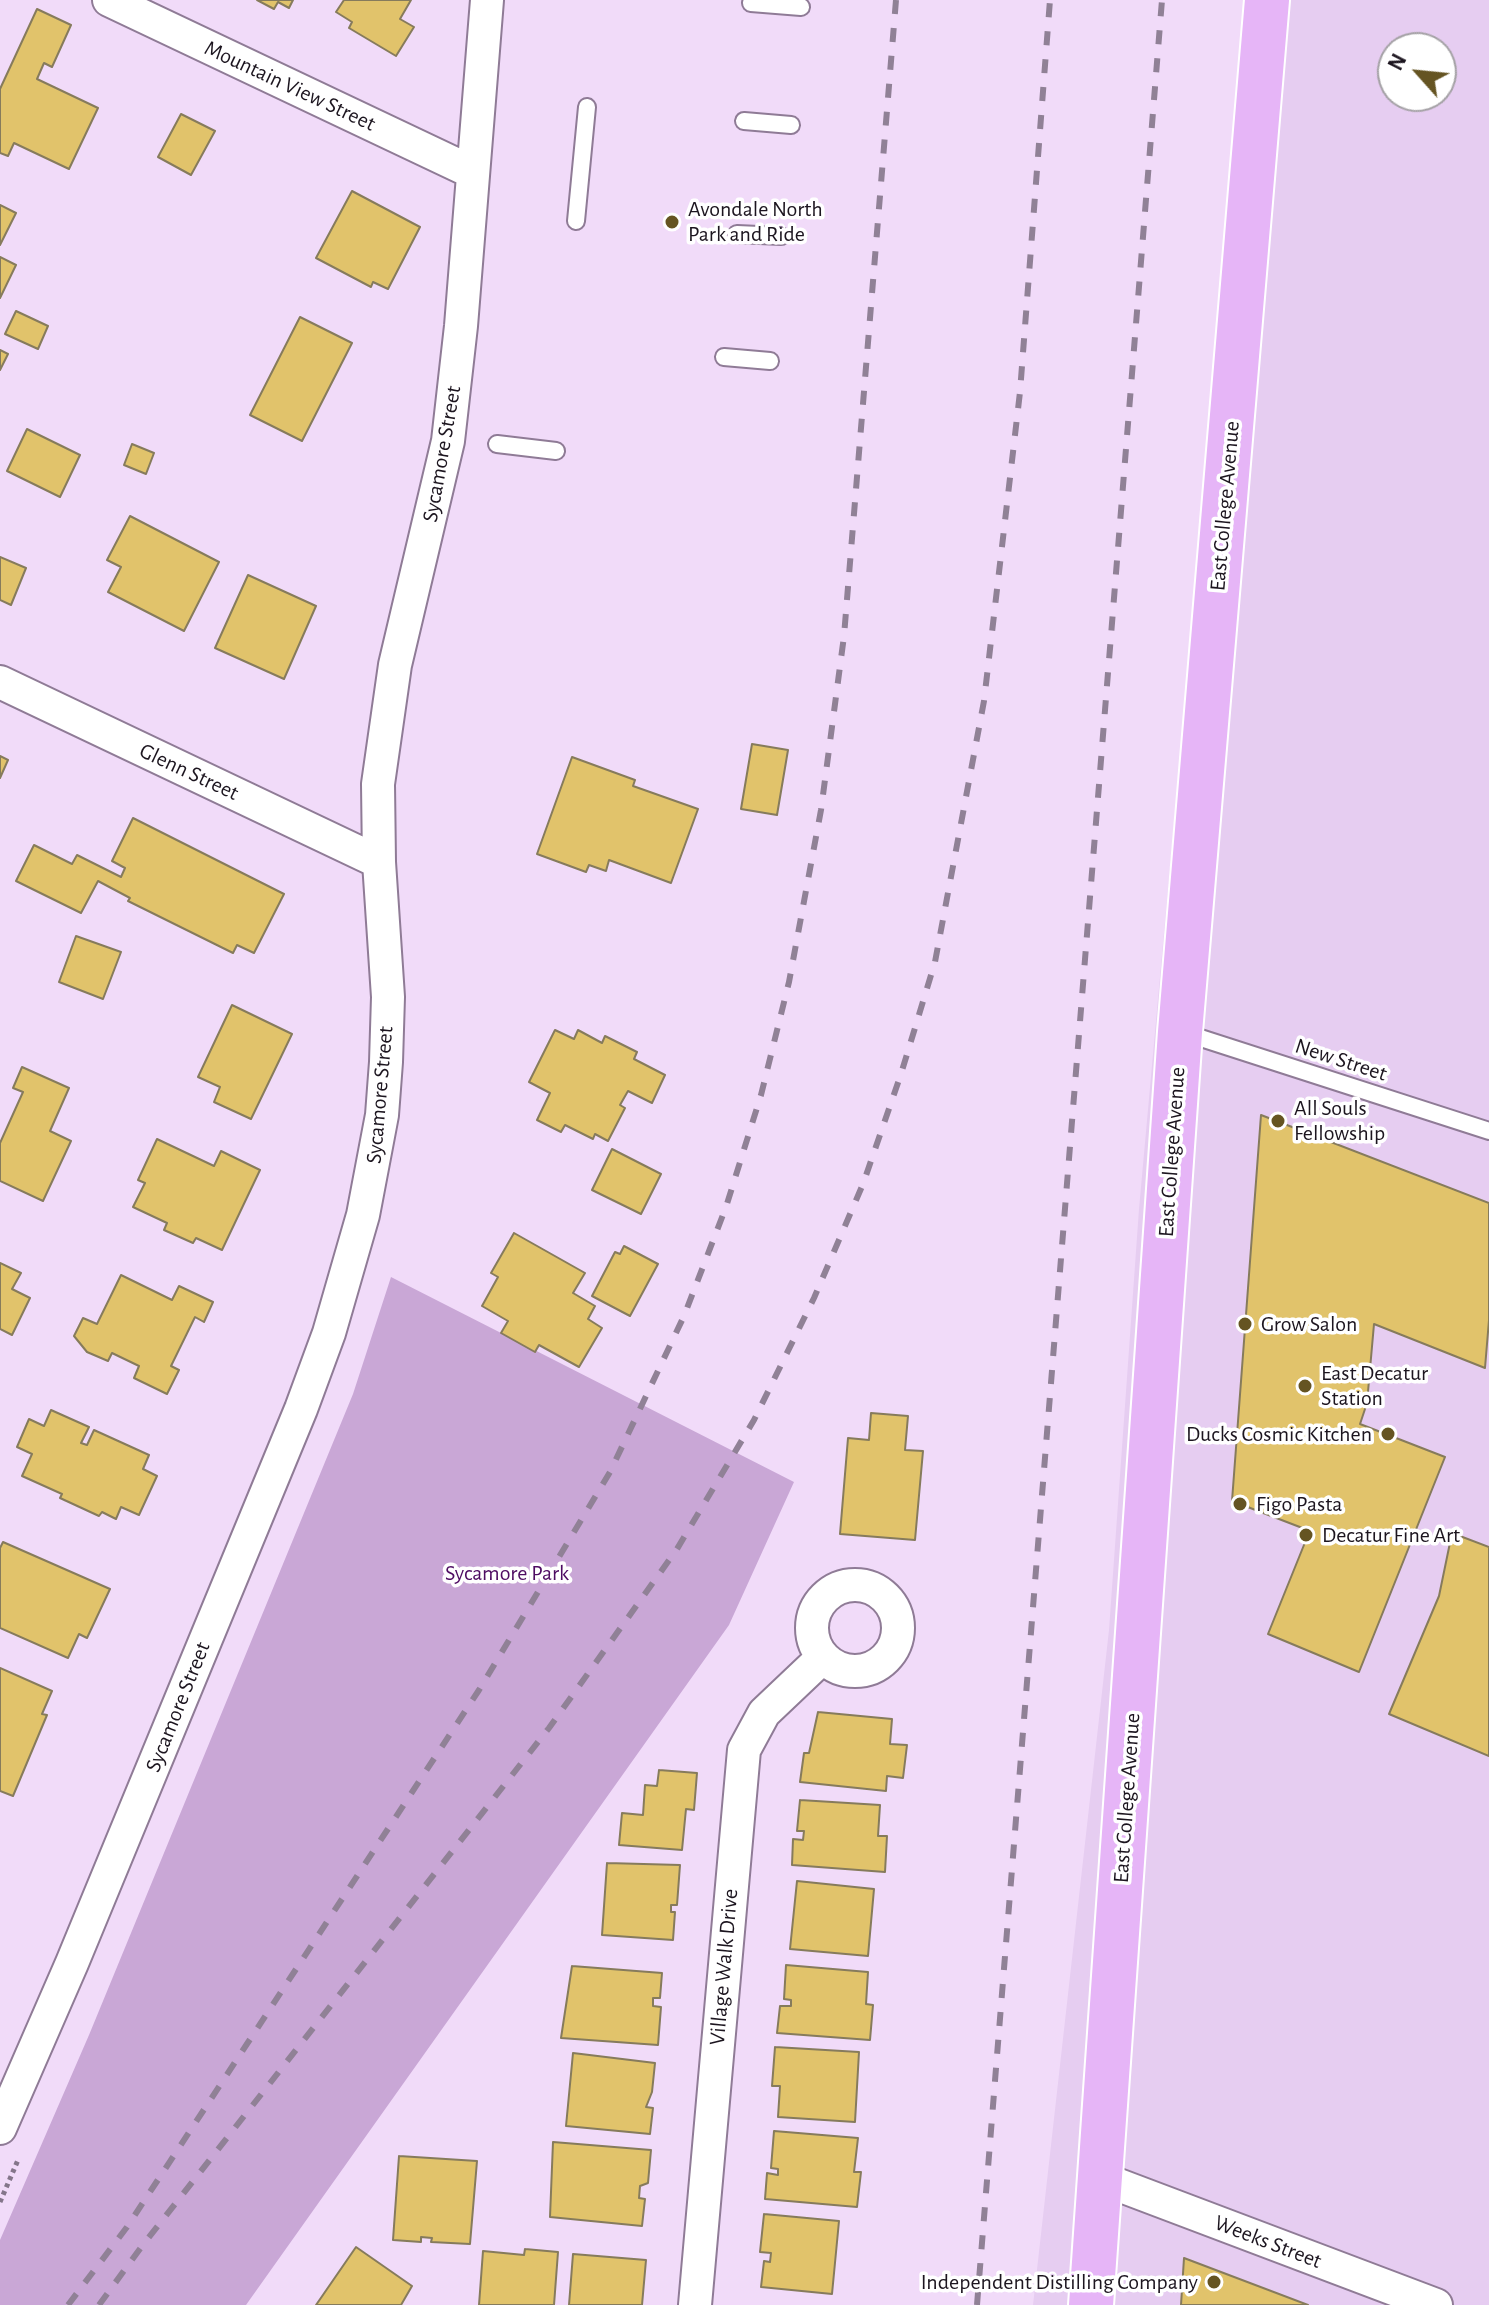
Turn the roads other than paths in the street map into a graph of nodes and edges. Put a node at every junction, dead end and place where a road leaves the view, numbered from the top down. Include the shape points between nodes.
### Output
1 (109, 0) edge
2 (487, 0) edge
3 (1267, 0) edge
4 (751, 3) dead end
5 (801, 7) dead end
6 (587, 107) dead end
7 (744, 121) dead end
8 (791, 125) dead end
9 (472, 172) junction
10 (576, 221) dead end
11 (737, 234) dead end
12 (781, 236) dead end
13 (724, 357) dead end
14 (770, 361) dead end
15 (497, 444) dead end
16 (556, 451) dead end
17 (0, 682) edge
18 (379, 862) junction
19 (1180, 1032) junction
20 (1489, 1131) edge
21 (822, 1658) dead end
22 (0, 2128) edge
23 (1100, 2178) junction
24 (695, 2305) edge
25 (1091, 2305) edge
26 (1436, 2305) edge

1 - 9 street, Mountain View Street
2 - 9 street, Sycamore Street
3 - 19 main road, East College Avenue
4 - 5 lane
6 - 10 lane
7 - 8 lane
9 - 18 street, Sycamore Street via 448,441 390,695 378,784
11 - 12 lane
13 - 14 lane
15 - 16 lane
17 - 18 street, Glenn Street
18 - 22 street, Sycamore Street via 388,997 386,1062 374,1165 352,1258 301,1409
19 - 20 lane, New Street
19 - 23 main road, East College Avenue
21 - 24 street, Village Walk Drive via 764,1713 744,1750
23 - 25 main road, East College Avenue
23 - 26 street, Weeks Street

